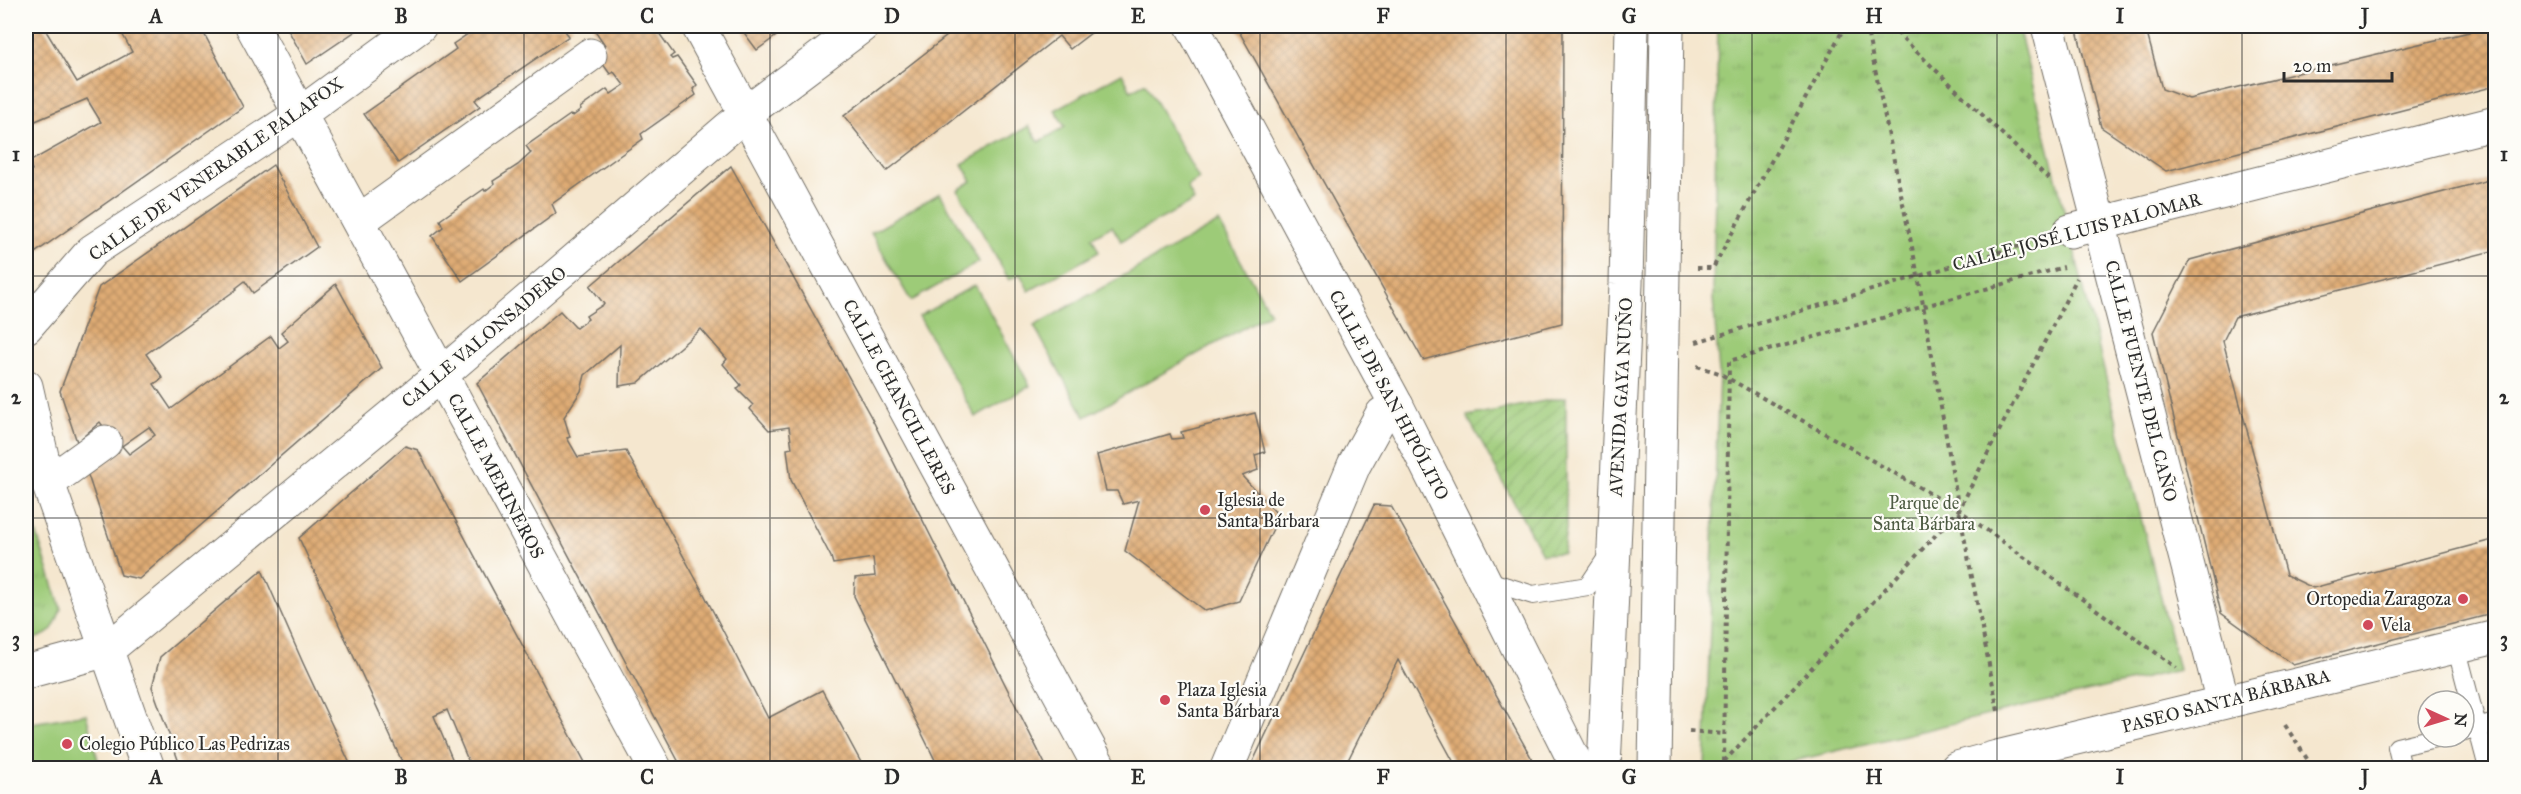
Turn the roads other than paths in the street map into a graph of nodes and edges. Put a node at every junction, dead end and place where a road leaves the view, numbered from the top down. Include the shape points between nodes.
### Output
1 (252, 26) edge
2 (420, 26) edge
3 (698, 26) edge
4 (862, 26) edge
5 (1192, 26) edge
6 (1632, 26) edge
7 (1667, 26) edge
8 (2048, 26) edge
9 (590, 55) dead end
10 (300, 114) junction
11 (745, 114) junction
12 (2496, 123) edge
13 (359, 221) junction
14 (2091, 243) junction
15 (26, 327) edge
16 (441, 375) junction
17 (26, 386) edge
18 (1397, 406) junction
19 (29, 421) edge
20 (105, 442) dead end
21 (48, 483) junction
22 (1614, 546) junction
23 (1485, 580) junction
24 (2496, 637) edge
25 (2456, 646) junction
26 (107, 650) junction
27 (26, 672) edge
28 (2464, 689) edge
29 (2223, 702) junction
30 (2496, 723) edge
31 (2476, 728) edge
32 (2476, 740) edge
33 (2416, 742) edge
34 (2000, 763) edge
35 (148, 768) edge
36 (655, 768) edge
37 (1100, 768) edge
38 (1227, 768) edge
39 (1578, 768) edge
40 (1604, 768) edge
41 (1655, 768) edge
42 (1957, 768) edge
43 (2403, 768) edge
44 (2488, 768) edge

1 - 10 street, CALLE MERINEROS
2 - 10 street, CALLE DE VENERABLE PALAFOX
3 - 11 street, CALLE CHANCILLERES
4 - 11 street, CALLE VALONSADERO
5 - 18 street, CALLE DE SAN HIPÓLITO
6 - 22 street, AVENIDA GAYA NUÑO
7 - 41 street, AVENIDA GAYA NUÑO
8 - 14 street, CALLE FUENTE DEL CAÑO
9 - 13 street
10 - 13 street, CALLE MERINEROS
10 - 15 street, CALLE DE VENERABLE PALAFOX via 92,251
11 - 16 street, CALLE VALONSADERO
11 - 37 street, CALLE CHANCILLERES
12 - 14 street, CALLE JOSÉ LUIS PALOMAR
13 - 16 street, CALLE MERINEROS
14 - 29 street, CALLE FUENTE DEL CAÑO
16 - 26 street, CALLE VALONSADERO
16 - 36 street, CALLE MERINEROS
17 - 19 street
18 - 23 street, CALLE DE SAN HIPÓLITO
18 - 38 street via 1382,414 1354,465
19 - 21 street
20 - 21 street
21 - 26 street
22 - 23 lane via 1588,586 1533,595
22 - 40 street, AVENIDA GAYA NUÑO
23 - 39 street, CALLE DE SAN HIPÓLITO
24 - 25 street, PASEO SANTA BÁRBARA
25 - 28 lane
25 - 29 street, PASEO SANTA BÁRBARA
26 - 27 street
26 - 35 street
29 - 34 street, PASEO SANTA BÁRBARA
30 - 31 lane
32 - 44 lane
33 - 43 lane via 2397,747
34 - 42 street, PASEO SANTA BÁRBARA

